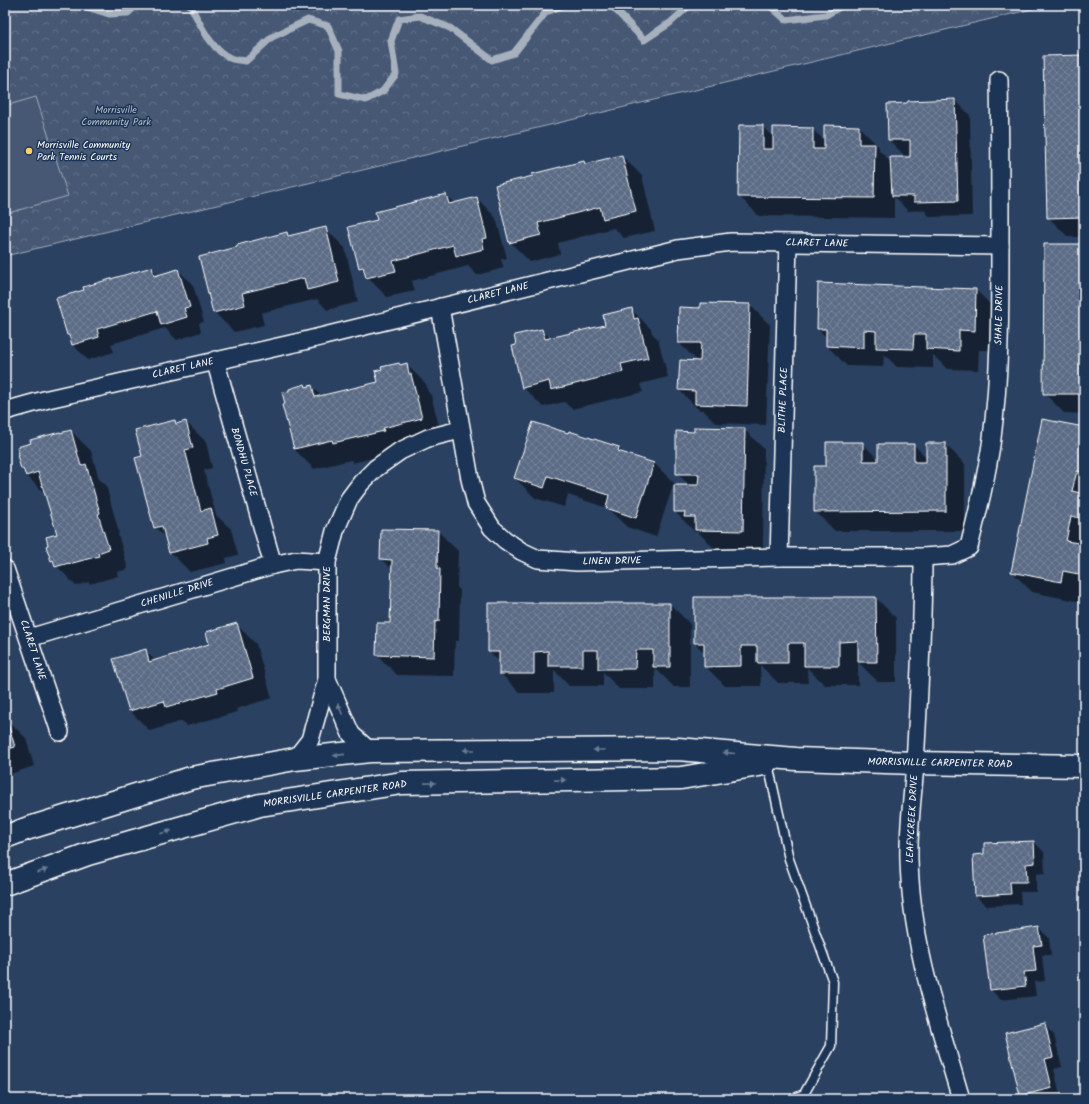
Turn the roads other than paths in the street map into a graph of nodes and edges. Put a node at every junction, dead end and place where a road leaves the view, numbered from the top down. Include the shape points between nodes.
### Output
1 (999, 80) dead end
2 (788, 242) junction
3 (1000, 246) junction
4 (440, 307) junction
5 (215, 360) junction
6 (5, 411) edge
7 (460, 430) junction
8 (969, 547) joint
9 (923, 557) junction
10 (779, 558) junction
11 (327, 562) junction
12 (273, 565) junction
13 (5, 569) edge
14 (29, 638) junction
15 (327, 680) junction
16 (60, 732) dead end
17 (370, 751) junction
18 (295, 759) junction
19 (796, 759) junction
20 (915, 763) junction
21 (768, 764) junction
22 (1084, 766) edge
23 (5, 838) edge
24 (5, 884) edge
25 (793, 1099) edge
26 (961, 1099) edge

1 - 3 street, SHALE DRIVE
2 - 3 street, CLARET LANE
2 - 4 street, CLARET LANE via 731,242 678,249
2 - 10 street, BLITHE PLACE
3 - 8 street, SHALE DRIVE via 998,363 992,438
4 - 5 street, CLARET LANE
4 - 7 street, LINEN DRIVE
5 - 6 street, CLARET LANE
5 - 12 street, BONDHU PLACE
7 - 10 street, LINEN DRIVE via 476,503 492,528 505,540 538,559 577,562
7 - 11 street, BERGMAN DRIVE via 428,438 400,450 376,468 349,499 335,531
8 - 9 street, LINEN DRIVE via 952,555
9 - 10 street, LINEN DRIVE
9 - 20 street, LEAFYCREEK DRIVE
11 - 12 street, CHENILLE DRIVE via 296,560
11 - 15 street, BERGMAN DRIVE
12 - 14 street, CHENILLE DRIVE
13 - 14 street, CLARET LANE
14 - 16 street, CLARET LANE
17 -> 15 street, BERGMAN DRIVE via 351,734
15 - 18 street, BERGMAN DRIVE via 310,740
17 -> 18 main road, MORRISVILLE CARPENTER ROAD
19 -> 17 main road, MORRISVILLE CARPENTER ROAD via 678,749
18 - 23 main road, MORRISVILLE CARPENTER ROAD via 191,778 26,829
19 - 20 main road, MORRISVILLE CARPENTER ROAD
19 - 21 main road, MORRISVILLE CARPENTER ROAD
20 - 22 main road, MORRISVILLE CARPENTER ROAD
20 - 26 street, LEAFYCREEK DRIVE via 909,859 913,909 926,979
24 -> 21 main road, MORRISVILLE CARPENTER ROAD via 88,854 260,805 402,783 681,778
21 - 25 lane via 789,859 833,982 831,1046 804,1094

